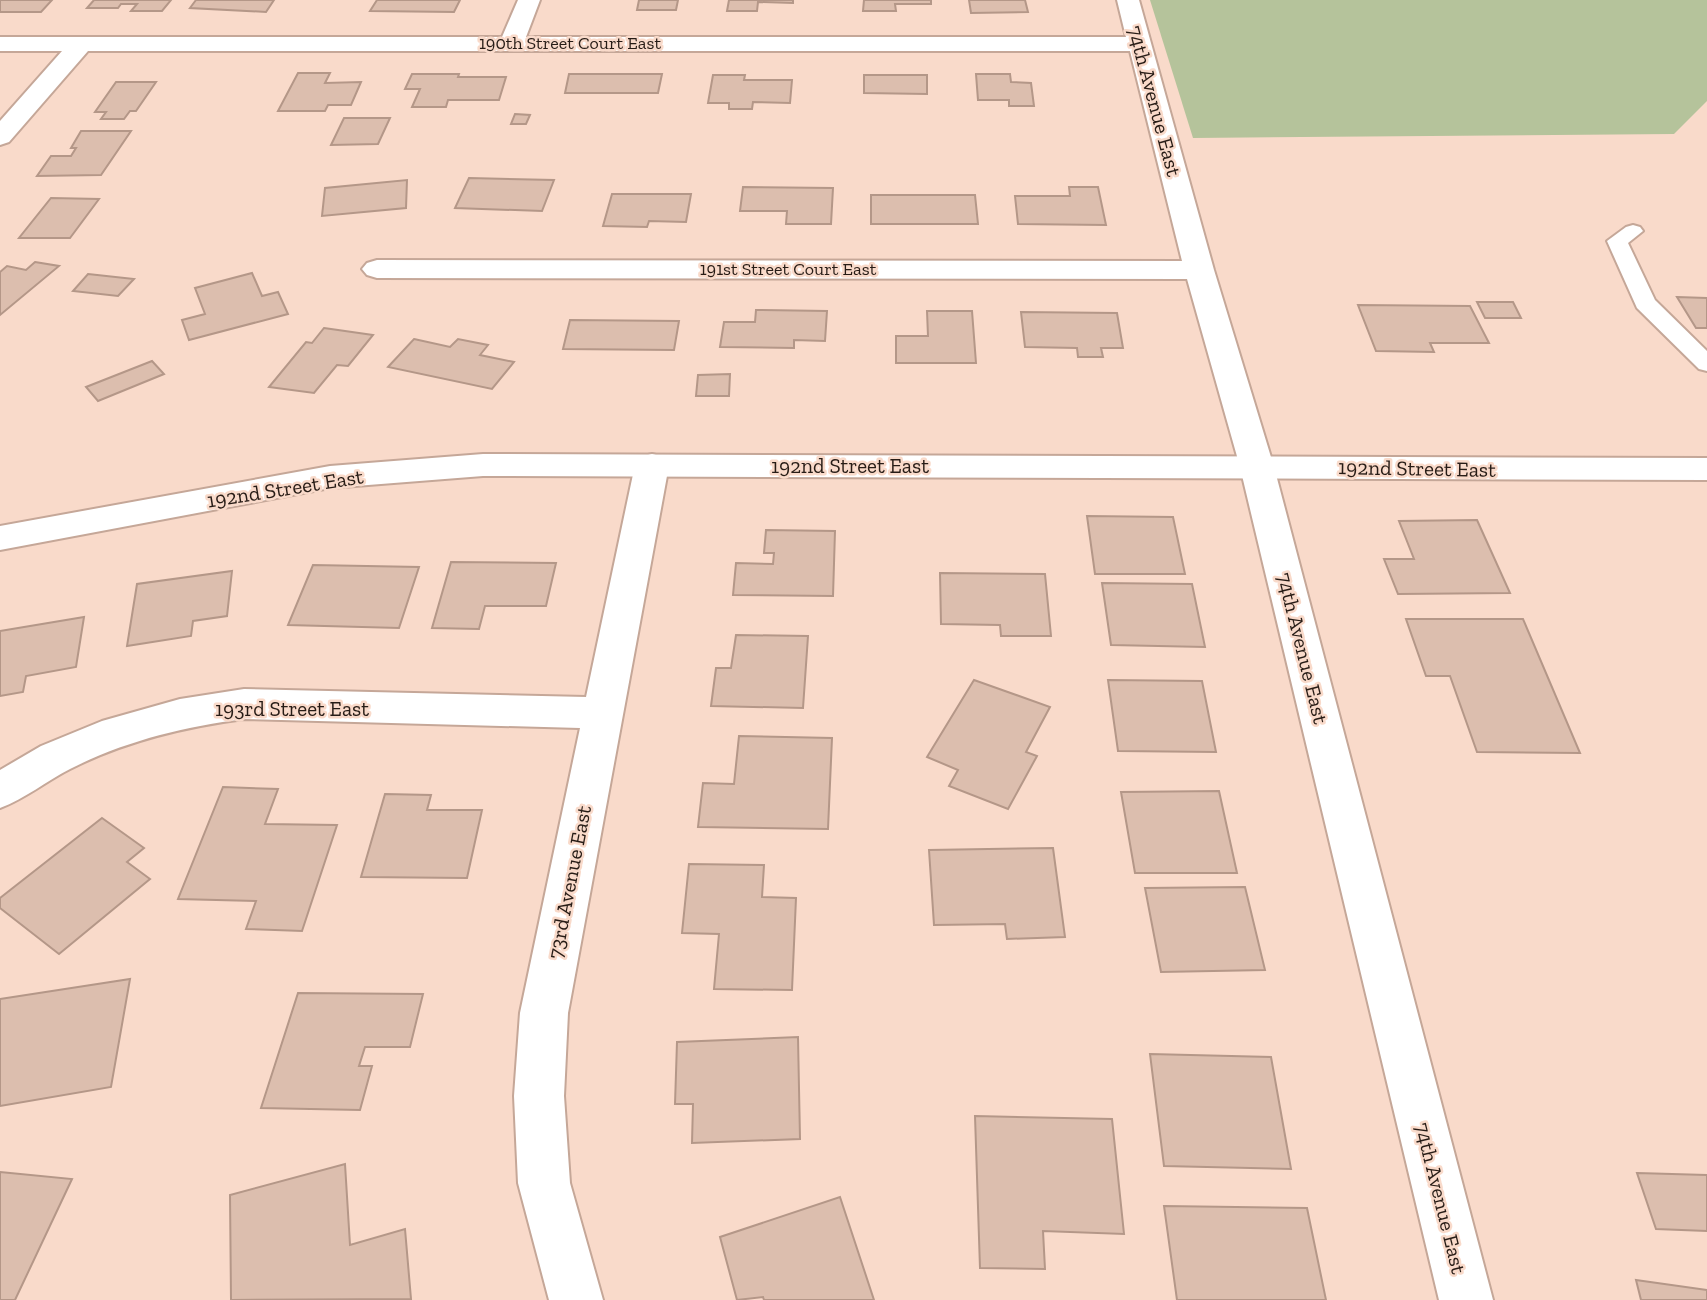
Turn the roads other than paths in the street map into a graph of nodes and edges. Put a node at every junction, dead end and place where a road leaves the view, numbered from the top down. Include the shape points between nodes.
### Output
1 (529, 0) edge
2 (1128, 0) edge
3 (512, 42) junction
4 (0, 44) edge
5 (81, 44) junction
6 (1141, 44) junction
7 (0, 137) edge
8 (1633, 231) dead end
9 (377, 269) dead end
10 (1199, 270) junction
11 (1707, 364) edge
12 (652, 465) junction
13 (1257, 467) junction
14 (1707, 469) edge
15 (0, 538) edge
16 (601, 713) junction
17 (0, 791) edge
18 (576, 1300) edge
19 (1466, 1300) edge

1 - 3 street
2 - 6 street, 74th Avenue East
3 - 5 street, 190th Street Court East
3 - 6 street, 190th Street Court East
4 - 5 street, 190th Street Court East
5 - 7 street
6 - 10 street, 74th Avenue East
8 - 11 lane via 1617,241 1645,303
9 - 10 street, 191st Street Court East
10 - 13 street, 74th Avenue East
12 - 13 street, 192nd Street East
12 - 15 street, 192nd Street East via 483,465 330,477
12 - 16 street, 73rd Avenue East
13 - 14 street, 192nd Street East
13 - 19 street, 74th Avenue East
16 - 17 street, 193rd Street East via 244,704 202,708 78,747
16 - 18 street, 73rd Avenue East via 544,1013 539,1096 544,1183

